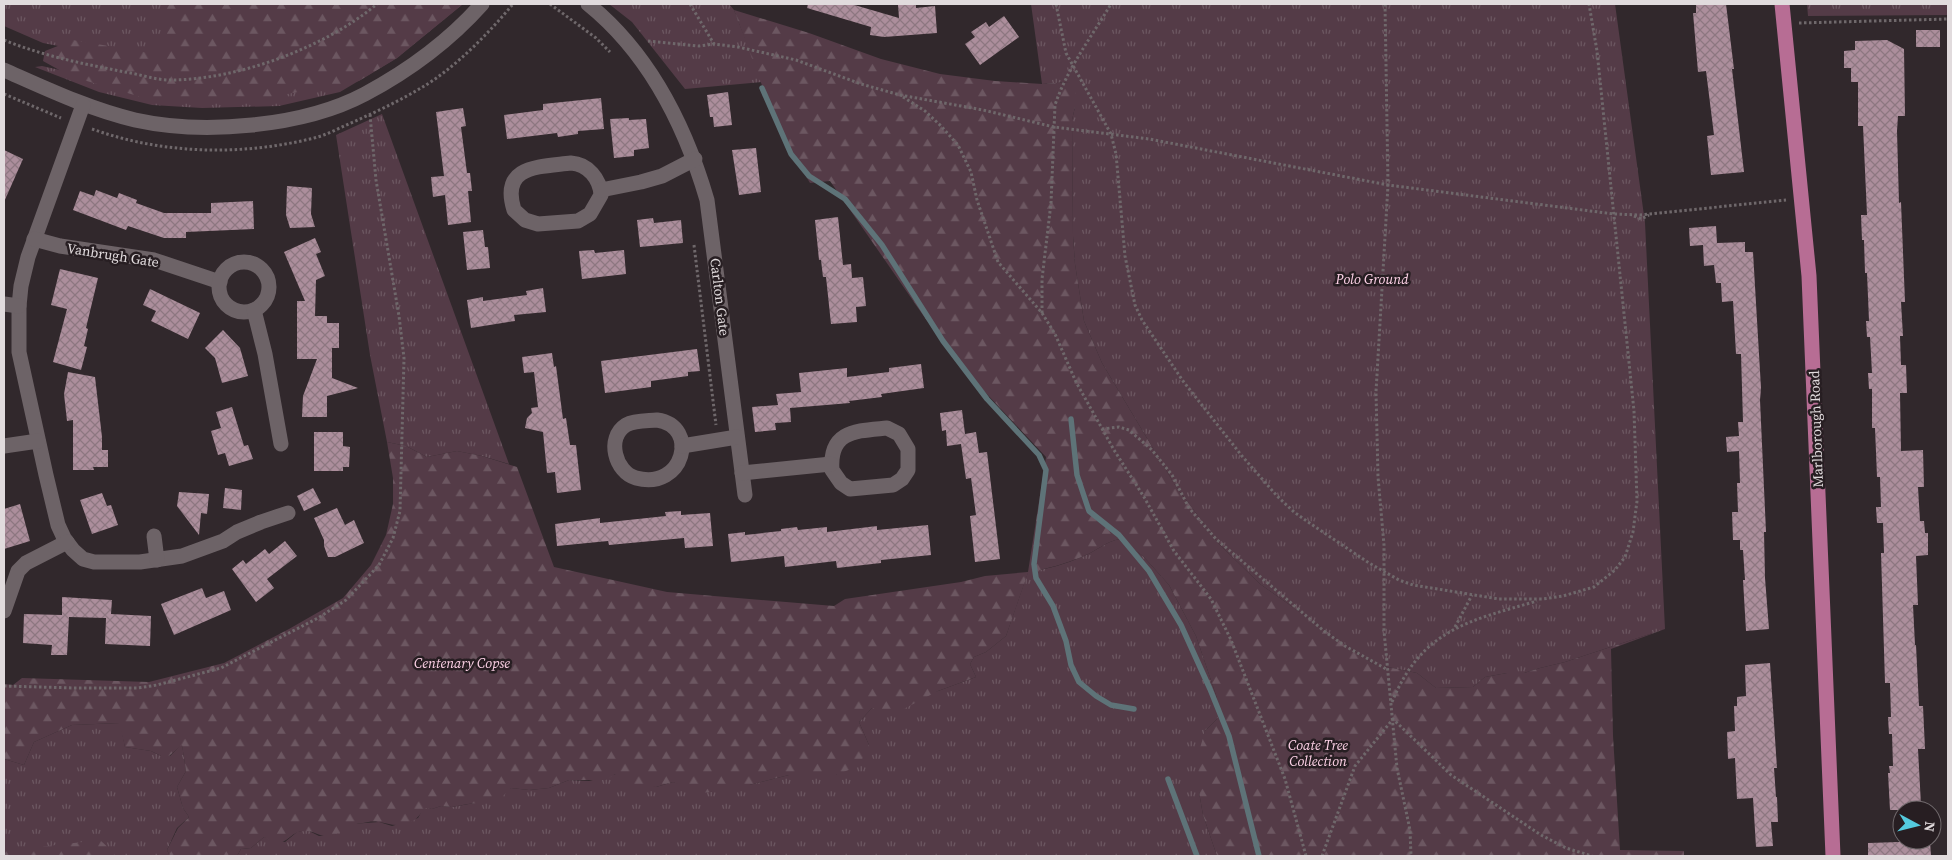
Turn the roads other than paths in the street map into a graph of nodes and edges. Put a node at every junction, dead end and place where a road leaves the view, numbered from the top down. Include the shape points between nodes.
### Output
1 (482, 4) edge
2 (588, 4) edge
3 (1782, 4) edge
4 (4, 70) edge
5 (83, 105) junction
6 (694, 159) junction
7 (601, 190) junction
8 (34, 239) junction
9 (220, 282) junction
10 (11, 305) edge
11 (254, 310) junction
12 (737, 437) junction
13 (38, 441) junction
14 (281, 444) dead end
15 (4, 446) edge
16 (682, 446) junction
17 (831, 464) junction
18 (742, 473) junction
19 (745, 496) dead end
20 (288, 514) dead end
21 (154, 536) dead end
22 (67, 542) junction
23 (157, 560) junction
24 (4, 611) edge
25 (1833, 856) edge

1 - 5 street via 435,50 404,71 364,95 321,111 247,126 209,128 136,120
2 - 6 street, Carlton Gate via 634,50 654,78 672,108
3 - 25 main road, Marlborough Road via 1812,329
4 - 5 street
5 - 8 street
6 - 7 street via 662,176
6 - 12 street, Carlton Gate via 707,200
7 - 7 street via 600,200 594,209 578,220 531,223 518,216 512,205 513,183 518,174 530,168 580,164 594,175
8 - 9 street, Vanbrugh Gate via 80,250 154,260
8 - 10 street
9 - 11 street via 220,295 230,308
9 - 11 street via 225,272 238,263 247,262 261,269 269,283 269,292
10 - 13 street
11 - 14 street via 266,354
12 - 16 street
12 - 18 street, Carlton Gate
13 - 15 street
13 - 22 street via 58,525
16 - 16 street via 678,434 663,421 636,421 627,424 618,434 617,458 620,468 634,477 659,477 674,471
17 - 17 street via 835,448 845,435 870,430 887,428 899,434 908,449 906,475 894,485 855,489 841,483
17 - 18 street
18 - 19 street, Carlton Gate
20 - 23 street via 261,522 182,556
21 - 23 street
22 - 23 street via 83,559 94,562
22 - 24 street via 26,563 18,571

